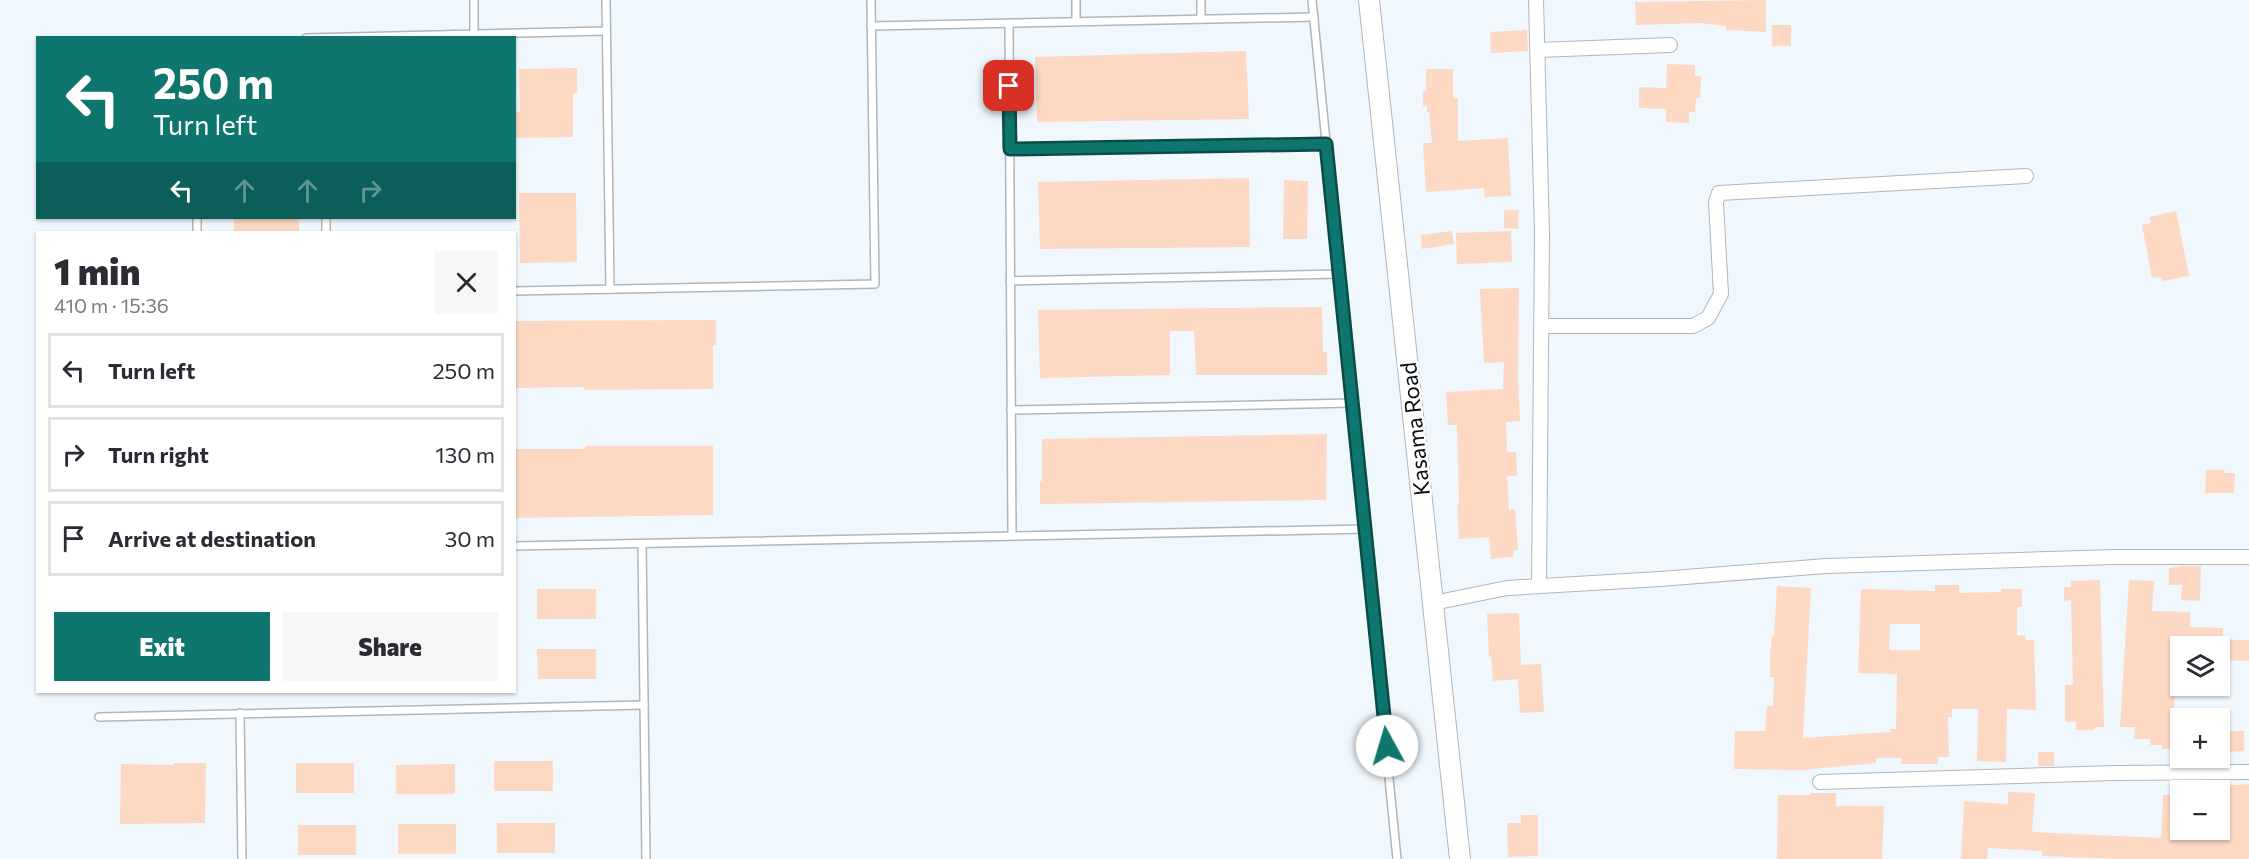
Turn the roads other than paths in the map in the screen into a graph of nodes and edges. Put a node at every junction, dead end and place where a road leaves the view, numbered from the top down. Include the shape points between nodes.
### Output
1 (474, 0) edge
2 (606, 0) edge
3 (871, 0) edge
4 (1076, 0) edge
5 (1201, 0) edge
6 (1312, 0) edge
7 (1369, 0) edge
8 (1536, 0) edge
9 (1314, 17) junction
10 (1201, 19) junction
11 (1076, 22) junction
12 (1009, 23) junction
13 (871, 26) junction
14 (606, 32) junction
15 (474, 34) junction
16 (375, 36) edge
17 (1670, 45) dead end
18 (1538, 50) junction
19 (1326, 144) junction
20 (1010, 149) junction
21 (2026, 176) dead end
22 (1340, 274) junction
23 (1010, 281) junction
24 (610, 289) junction
25 (516, 291) edge
26 (1542, 326) junction
27 (1353, 402) junction
28 (1011, 410) junction
29 (1365, 529) junction
30 (1012, 536) junction
31 (642, 544) junction
32 (516, 546) edge
33 (2249, 557) edge
34 (1539, 586) junction
35 (1433, 603) junction
36 (644, 705) junction
37 (240, 713) junction
38 (99, 717) dead end
39 (2249, 772) edge
40 (1820, 782) dead end
41 (242, 859) edge
42 (646, 859) edge
43 (1397, 859) edge
44 (1460, 859) edge

1 - 15 lane
2 - 14 lane
3 - 13 lane
4 - 11 lane
5 - 10 lane
6 - 9 lane
7 - 35 street, Kasama Road
8 - 18 street
9 - 10 lane
9 - 19 lane
10 - 11 lane
11 - 12 lane
12 - 13 lane
12 - 20 lane
13 - 24 lane via 875,284
14 - 15 lane
14 - 24 lane
15 - 16 lane
17 - 18 street
18 - 26 street
19 - 20 lane
19 - 22 lane
20 - 23 lane
21 - 26 street via 1719,193 1716,202 1721,294 1708,318 1693,326
22 - 23 lane
22 - 27 lane
23 - 28 lane
24 - 25 lane
26 - 34 street
27 - 28 lane
27 - 29 lane
28 - 30 lane
29 - 30 lane
29 - 43 lane
30 - 31 lane
31 - 32 lane
31 - 36 lane
33 - 34 street via 1826,566
34 - 35 street via 1507,588
35 - 44 street, Kasama Road
36 - 37 lane
36 - 42 lane
37 - 38 lane
37 - 41 lane
39 - 40 street

